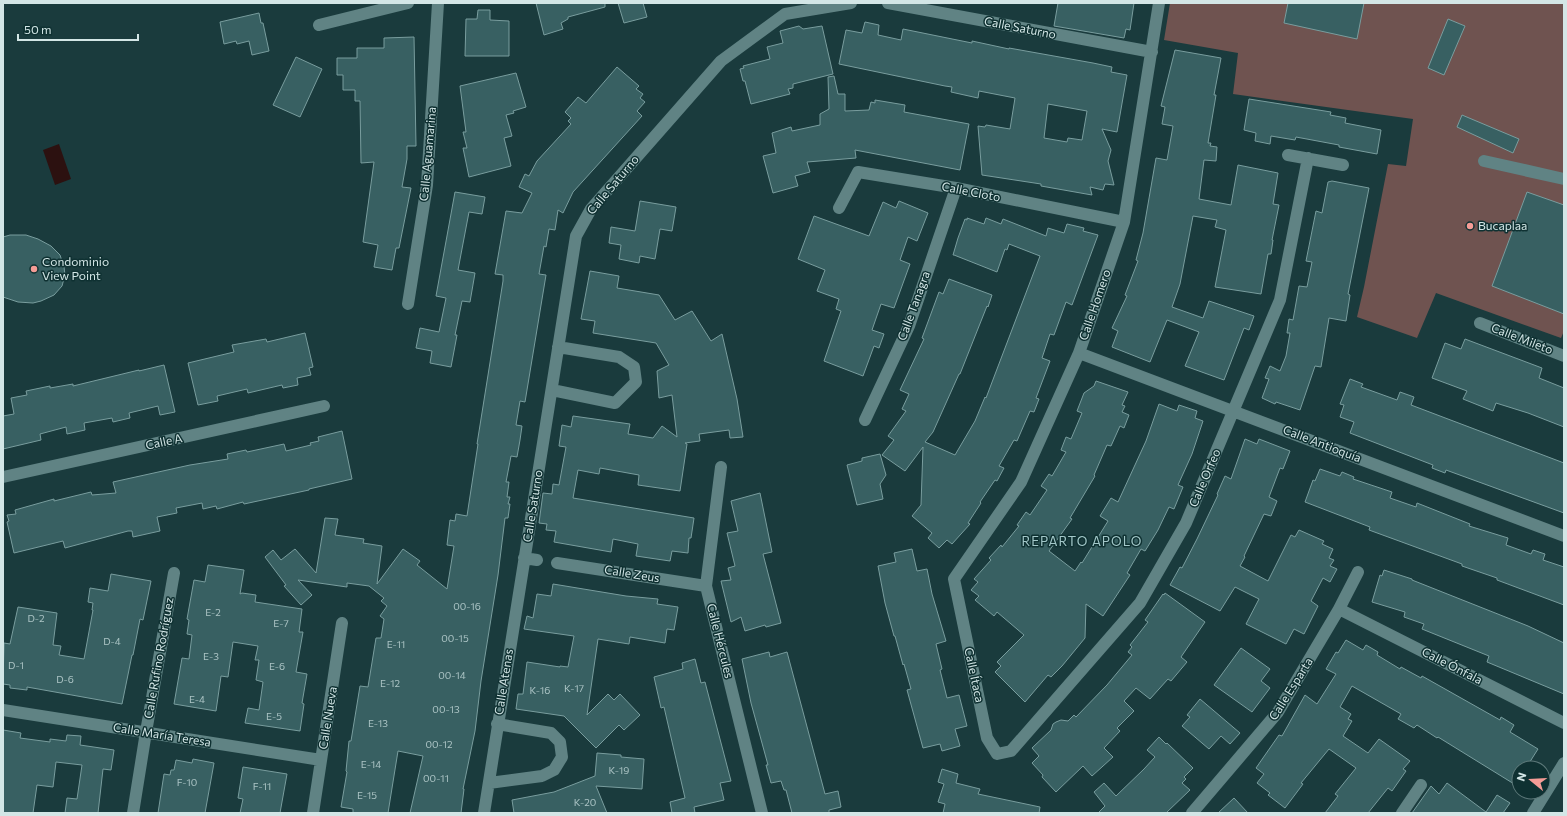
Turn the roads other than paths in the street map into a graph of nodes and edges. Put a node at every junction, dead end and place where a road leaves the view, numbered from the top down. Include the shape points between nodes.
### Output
1 (408, 3) edge
2 (438, 3) edge
3 (851, 3) edge
4 (888, 3) edge
5 (1159, 3) edge
6 (319, 25) dead end
7 (1152, 52) junction
8 (1288, 154) dead end
9 (1308, 158) junction
10 (1484, 161) dead end
11 (1343, 165) dead end
12 (1564, 179) edge
13 (956, 188) junction
14 (839, 208) dead end
15 (1124, 222) junction
16 (408, 304) dead end
17 (1480, 323) dead end
18 (558, 347) junction
19 (1079, 353) junction
20 (1564, 356) edge
21 (552, 390) junction
22 (324, 406) dead end
23 (1233, 410) junction
24 (865, 420) dead end
25 (721, 467) dead end
26 (3, 477) edge
27 (1564, 536) edge
28 (525, 555) junction
29 (537, 560) dead end
30 (557, 563) dead end
31 (1358, 572) dead end
32 (174, 573) dead end
33 (954, 579) joint
34 (706, 586) junction
35 (1339, 609) junction
36 (342, 623) dead end
37 (3, 710) edge
38 (1564, 722) edge
39 (497, 724) junction
40 (146, 732) junction
41 (1011, 751) joint
42 (321, 760) junction
43 (1564, 763) edge
44 (489, 783) junction
45 (1421, 785) dead end
46 (134, 813) edge
47 (313, 813) edge
48 (484, 813) edge
49 (762, 813) edge
50 (1192, 813) edge
51 (1402, 813) edge
52 (1534, 813) edge

1 - 6 street
2 - 16 street, Calle Aguamarina via 427,185
3 - 18 street, Calle Saturno via 785,14 721,61 591,209 576,236
4 - 7 street, Calle Saturno
5 - 7 street, Calle Homero
7 - 15 street, Calle Homero
8 - 9 street
9 - 11 street
9 - 23 street, Calle Orfeo via 1280,300
10 - 12 street
13 - 14 street, Calle Cloto via 858,172
13 - 15 street, Calle Cloto
13 - 24 street, Calle Tanagra via 909,326
15 - 19 street, Calle Homero
17 - 20 street, Calle Mileto
18 - 21 street, Calle Saturno
18 - 21 street via 619,357 634,368 636,382 615,403
19 - 23 street, Calle Antioquía
19 - 33 street, Calle Homero via 1021,482
21 - 28 street, Calle Saturno
22 - 26 street, Calle A
23 - 27 street, Calle Antioquía
23 - 41 street, Calle Orfeo via 1186,522 1140,603
25 - 34 street, Calle Hércules
28 - 29 street
28 - 39 street, Calle Atenas
30 - 34 street, Calle Zeus
31 - 35 street, Calle Esparta
32 - 40 street, Calle Rufino Rodríguez
33 - 41 street, Calle Ítaca via 987,738 997,754
34 - 49 street, Calle Hércules
35 - 38 street, Calle Ónfala
35 - 50 street, Calle Esparta via 1278,712
36 - 42 street, Calle Nueva
37 - 40 street, Calle María Teresa
39 - 44 street, Calle Atenas
39 - 44 street via 551,733 560,742 562,757 554,770 542,776
40 - 42 street, Calle María Teresa
40 - 46 street, Calle Rufino Rodríguez
42 - 47 street, Calle Nueva
43 - 52 street
44 - 48 street, Calle Atenas
45 - 51 street

